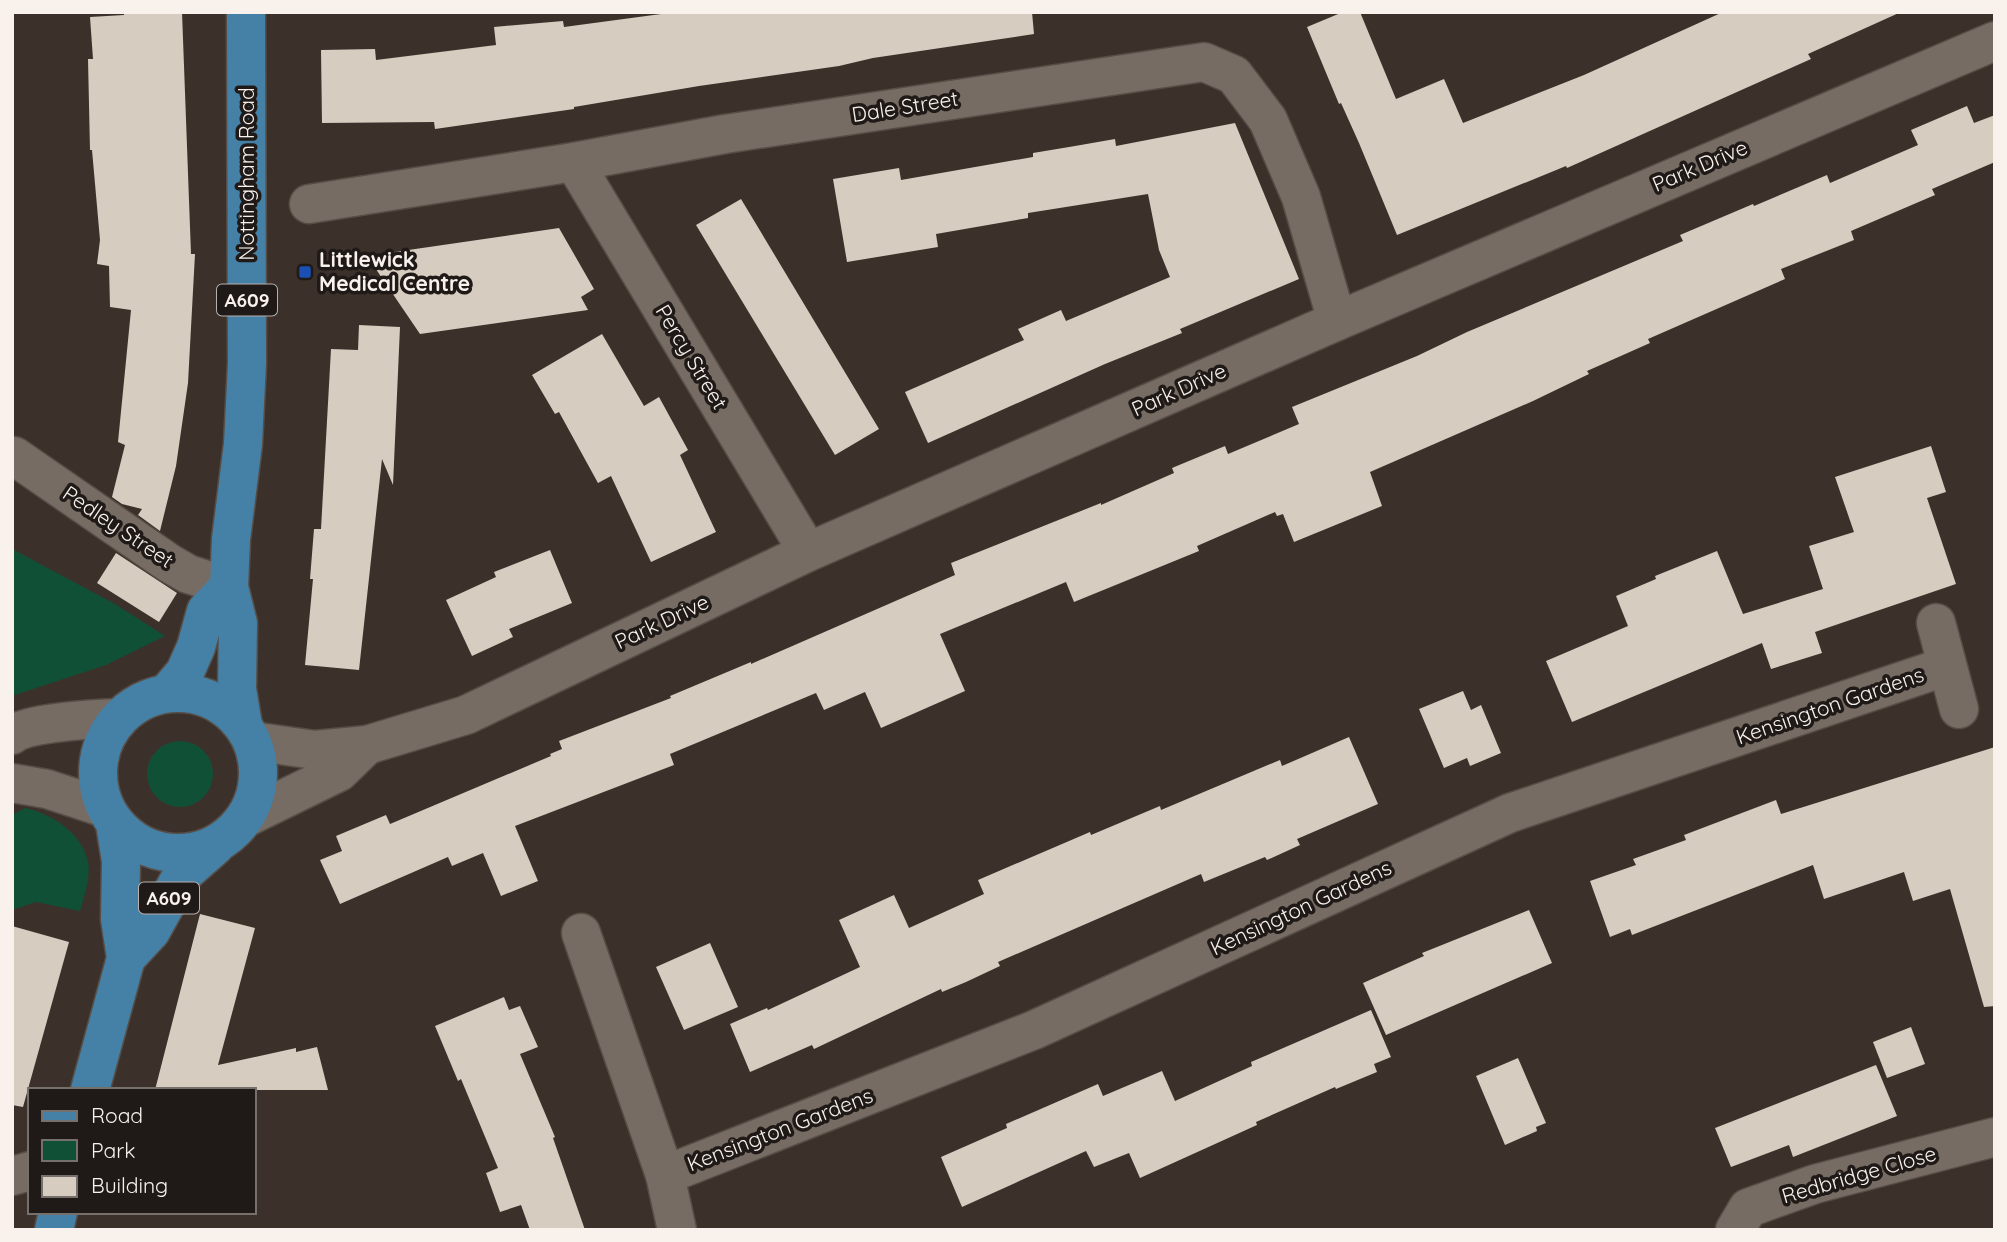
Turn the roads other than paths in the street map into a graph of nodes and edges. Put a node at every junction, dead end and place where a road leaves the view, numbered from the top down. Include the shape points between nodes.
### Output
1 (246, 12) edge
2 (1995, 41) edge
3 (574, 162) junction
4 (309, 204) dead end
5 (1337, 321) junction
6 (14, 456) edge
7 (808, 552) junction
8 (229, 587) junction
9 (1936, 623) dead end
10 (1947, 666) junction
11 (167, 693) junction
12 (1959, 709) dead end
13 (119, 718) junction
14 (248, 733) junction
15 (12, 735) edge
16 (367, 746) junction
17 (12, 783) edge
18 (110, 816) junction
19 (246, 818) junction
20 (217, 844) junction
21 (581, 933) dead end
22 (126, 958) junction
23 (91, 1088) edge
24 (1995, 1137) edge
25 (664, 1175) junction
26 (677, 1230) edge
27 (1735, 1230) edge

1 - 8 main road, Nottingham Road / A609 via 247,363
2 - 5 street, Park Drive
3 - 4 street, Dale Street
3 - 5 street, Dale Street via 725,134 1204,62 1234,75 1268,120 1301,197
3 - 7 street, Percy Street
5 - 7 street, Park Drive
6 - 8 street, Pedley Street via 169,563
7 - 16 street, Park Drive via 466,715
8 - 11 main road via 206,611 197,647 185,672
8 - 14 main road, Nottingham Road / A609 via 238,623 237,689
9 - 10 street, Kensington Gardens
10 - 12 street, Kensington Gardens
10 - 25 street, Kensington Gardens via 1510,813 1034,1030
11 - 13 main road, A609 via 140,702
11 - 14 main road, A609 via 209,699 227,710
13 - 15 street via 52,724
13 - 18 main road, A609 via 105,738 98,761 98,785
14 - 16 street, Park Drive via 315,750
14 - 19 main road, A609 via 259,773
16 - 19 street, Park Drive via 339,772
17 - 18 street via 47,789
18 - 20 main road, A609 via 132,839 152,850 196,852
18 - 22 main road, A609 via 121,861 120,919
19 - 20 main road, A609
20 - 22 main road, A609 via 181,875 150,931
21 - 25 street, Kensington Gardens
22 - 23 main road, A609
24 - 27 street, Redbridge Close via 1815,1184 1748,1208
25 - 26 street, Kensington Gardens

